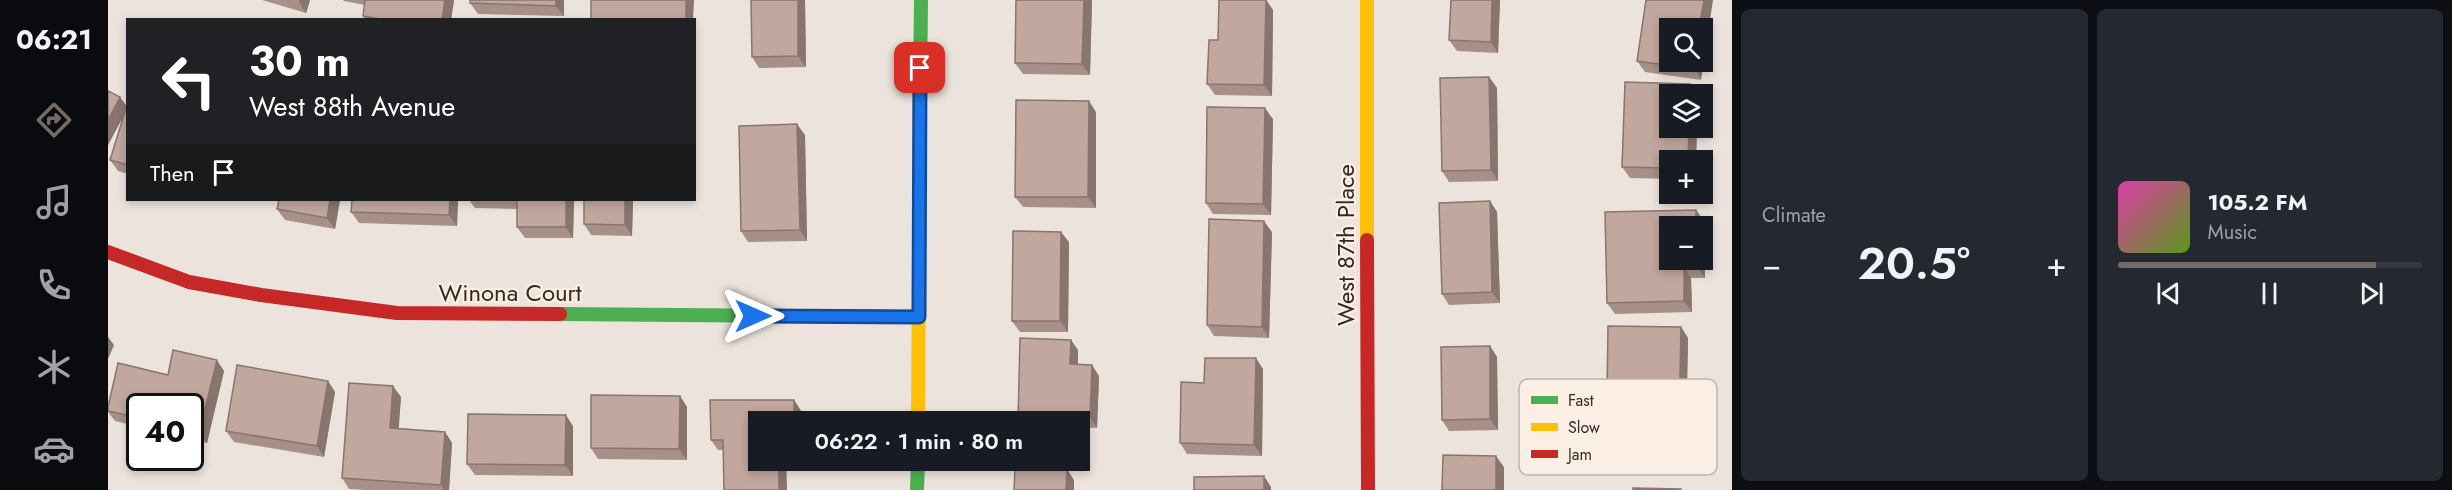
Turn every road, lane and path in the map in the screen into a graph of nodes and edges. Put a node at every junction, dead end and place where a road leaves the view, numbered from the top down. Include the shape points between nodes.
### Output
1 (921, 0) edge
2 (1367, 0) edge
3 (108, 252) edge
4 (919, 317) junction
5 (918, 411) edge
6 (918, 471) edge
7 (918, 490) edge
8 (1368, 490) edge

1 - 4 street
2 - 8 street, West 87th Place
3 - 4 street, Winona Court via 189,282 397,313
4 - 5 street
6 - 7 street

